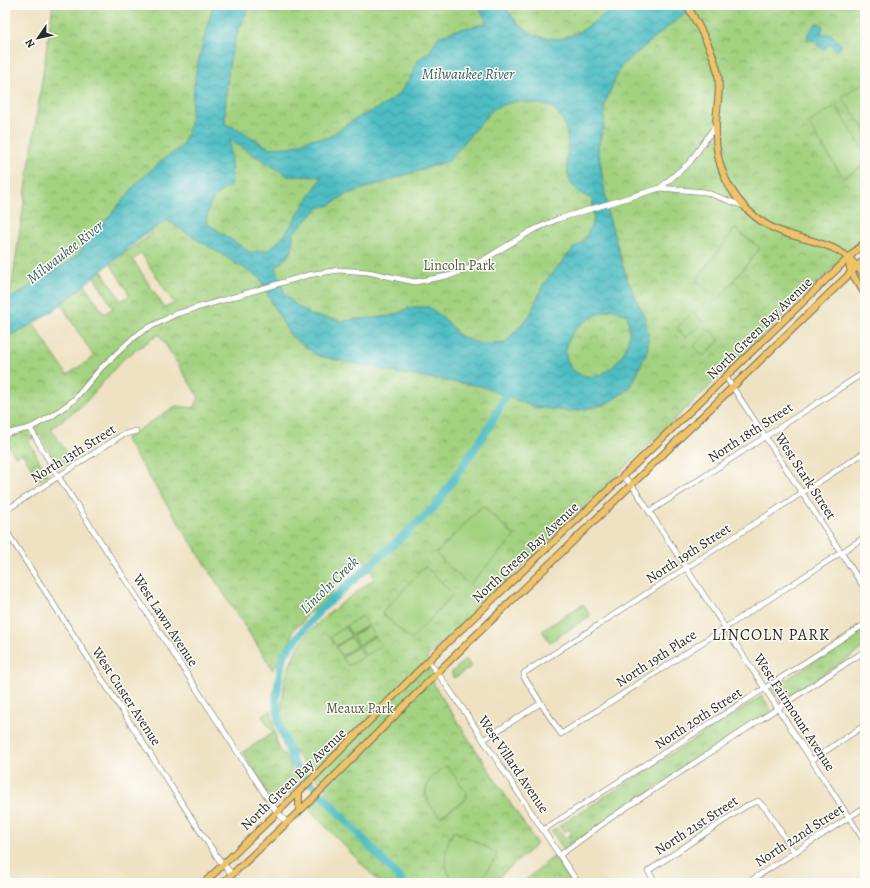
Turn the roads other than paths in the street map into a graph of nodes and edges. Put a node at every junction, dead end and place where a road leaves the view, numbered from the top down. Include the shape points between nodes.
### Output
1 (687, 5) edge
2 (716, 125) junction
3 (660, 188) junction
4 (743, 206) junction
5 (865, 242) edge
6 (848, 259) junction
7 (865, 259) edge
8 (858, 266) junction
9 (851, 272) junction
10 (865, 277) edge
11 (865, 294) edge
12 (865, 372) edge
13 (726, 377) junction
14 (733, 387) junction
15 (30, 428) junction
16 (136, 431) dead end
17 (5, 434) edge
18 (765, 436) junction
19 (865, 452) edge
20 (58, 476) junction
21 (623, 476) junction
22 (632, 485) junction
23 (802, 493) junction
24 (5, 511) edge
25 (649, 512) junction
26 (5, 529) edge
27 (865, 537) edge
28 (841, 552) junction
29 (686, 568) junction
30 (865, 589) edge
31 (865, 624) edge
32 (725, 627) junction
33 (865, 651) edge
34 (428, 661) junction
35 (437, 672) junction
36 (765, 689) junction
37 (541, 703) junction
38 (778, 708) junction
39 (865, 726) edge
40 (483, 740) junction
41 (812, 760) junction
42 (300, 791) junction
43 (865, 807) edge
44 (299, 810) junction
45 (277, 812) junction
46 (849, 817) junction
47 (286, 822) junction
48 (543, 830) junction
49 (865, 842) edge
50 (794, 852) junction
51 (560, 856) junction
52 (223, 865) junction
53 (232, 874) junction
54 (204, 883) edge
55 (223, 883) edge
56 (578, 883) edge
57 (656, 883) edge
58 (746, 883) edge

1 - 2 main road via 708,46 718,74
2 - 3 street via 690,162
2 - 4 main road via 719,163 726,180
3 - 4 street via 705,192
3 - 15 street via 558,219 531,231 472,267 452,276 414,282 368,272 339,270 308,275 176,314 144,330 114,354 74,400
4 - 6 main road via 766,224 784,233 827,244
5 - 6 main road, North Green Bay Avenue
6 - 8 main road
6 - 9 main road
6 - 13 main road, North Green Bay Avenue
7 - 8 main road, North Green Bay Avenue
8 - 9 main road, North Green Bay Avenue
8 - 10 main road
9 - 11 main road
9 - 14 main road, North Green Bay Avenue
12 - 18 street, North 18th Street
13 - 14 street, West Stark Street
13 - 21 main road, North Green Bay Avenue
14 - 18 street, West Stark Street
14 - 22 main road, North Green Bay Avenue
15 - 17 street
15 - 20 street, West Lawn Avenue
16 - 20 street, North 13th Street via 122,435
18 - 23 street, West Stark Street
18 - 25 street, North 18th Street
19 - 23 street, North 19th Street
20 - 24 street, North 13th Street
20 - 45 street, West Lawn Avenue
21 - 22 street, West Fairmount Avenue
21 - 34 main road, North Green Bay Avenue
22 - 25 street, West Fairmount Avenue
22 - 35 main road, North Green Bay Avenue
23 - 28 street, West Stark Street
23 - 29 street, North 19th Street
25 - 29 street, West Fairmount Avenue
26 - 52 street, West Custer Avenue
27 - 28 street, North 19th Place
28 - 30 street, West Stark Street
28 - 32 street, North 19th Place
29 - 32 street, West Fairmount Avenue
29 - 37 street, North 19th Street via 524,673
31 - 36 street, North 20th Street
32 - 36 street, West Fairmount Avenue
32 - 37 street, North 19th Place via 561,734
33 - 38 street
34 - 35 street, West Villard Avenue
34 - 42 main road, North Green Bay Avenue
35 - 40 street, West Villard Avenue
35 - 44 main road, North Green Bay Avenue
36 - 38 street, West Fairmount Avenue
36 - 48 street, North 20th Street
37 - 40 street
38 - 41 street, West Fairmount Avenue
38 - 51 street via 609,819
39 - 41 street
40 - 48 street, West Villard Avenue
41 - 46 street, West Fairmount Avenue
42 - 44 main road
42 - 45 main road, North Green Bay Avenue
43 - 46 street, North 22nd Street
44 - 47 main road, North Green Bay Avenue
45 - 47 street, West Lawn Avenue
45 - 52 main road, North Green Bay Avenue
46 - 49 street, West Fairmount Avenue
46 - 50 street, North 22nd Street
47 - 53 main road, North Green Bay Avenue
48 - 51 street, West Villard Avenue
50 - 57 street, North 21st Street via 767,810 758,801 746,806 648,871
50 - 58 street, North 22nd Street
51 - 56 street, West Villard Avenue
52 - 53 street, West Custer Avenue
52 - 54 main road, North Green Bay Avenue
53 - 55 main road, North Green Bay Avenue

